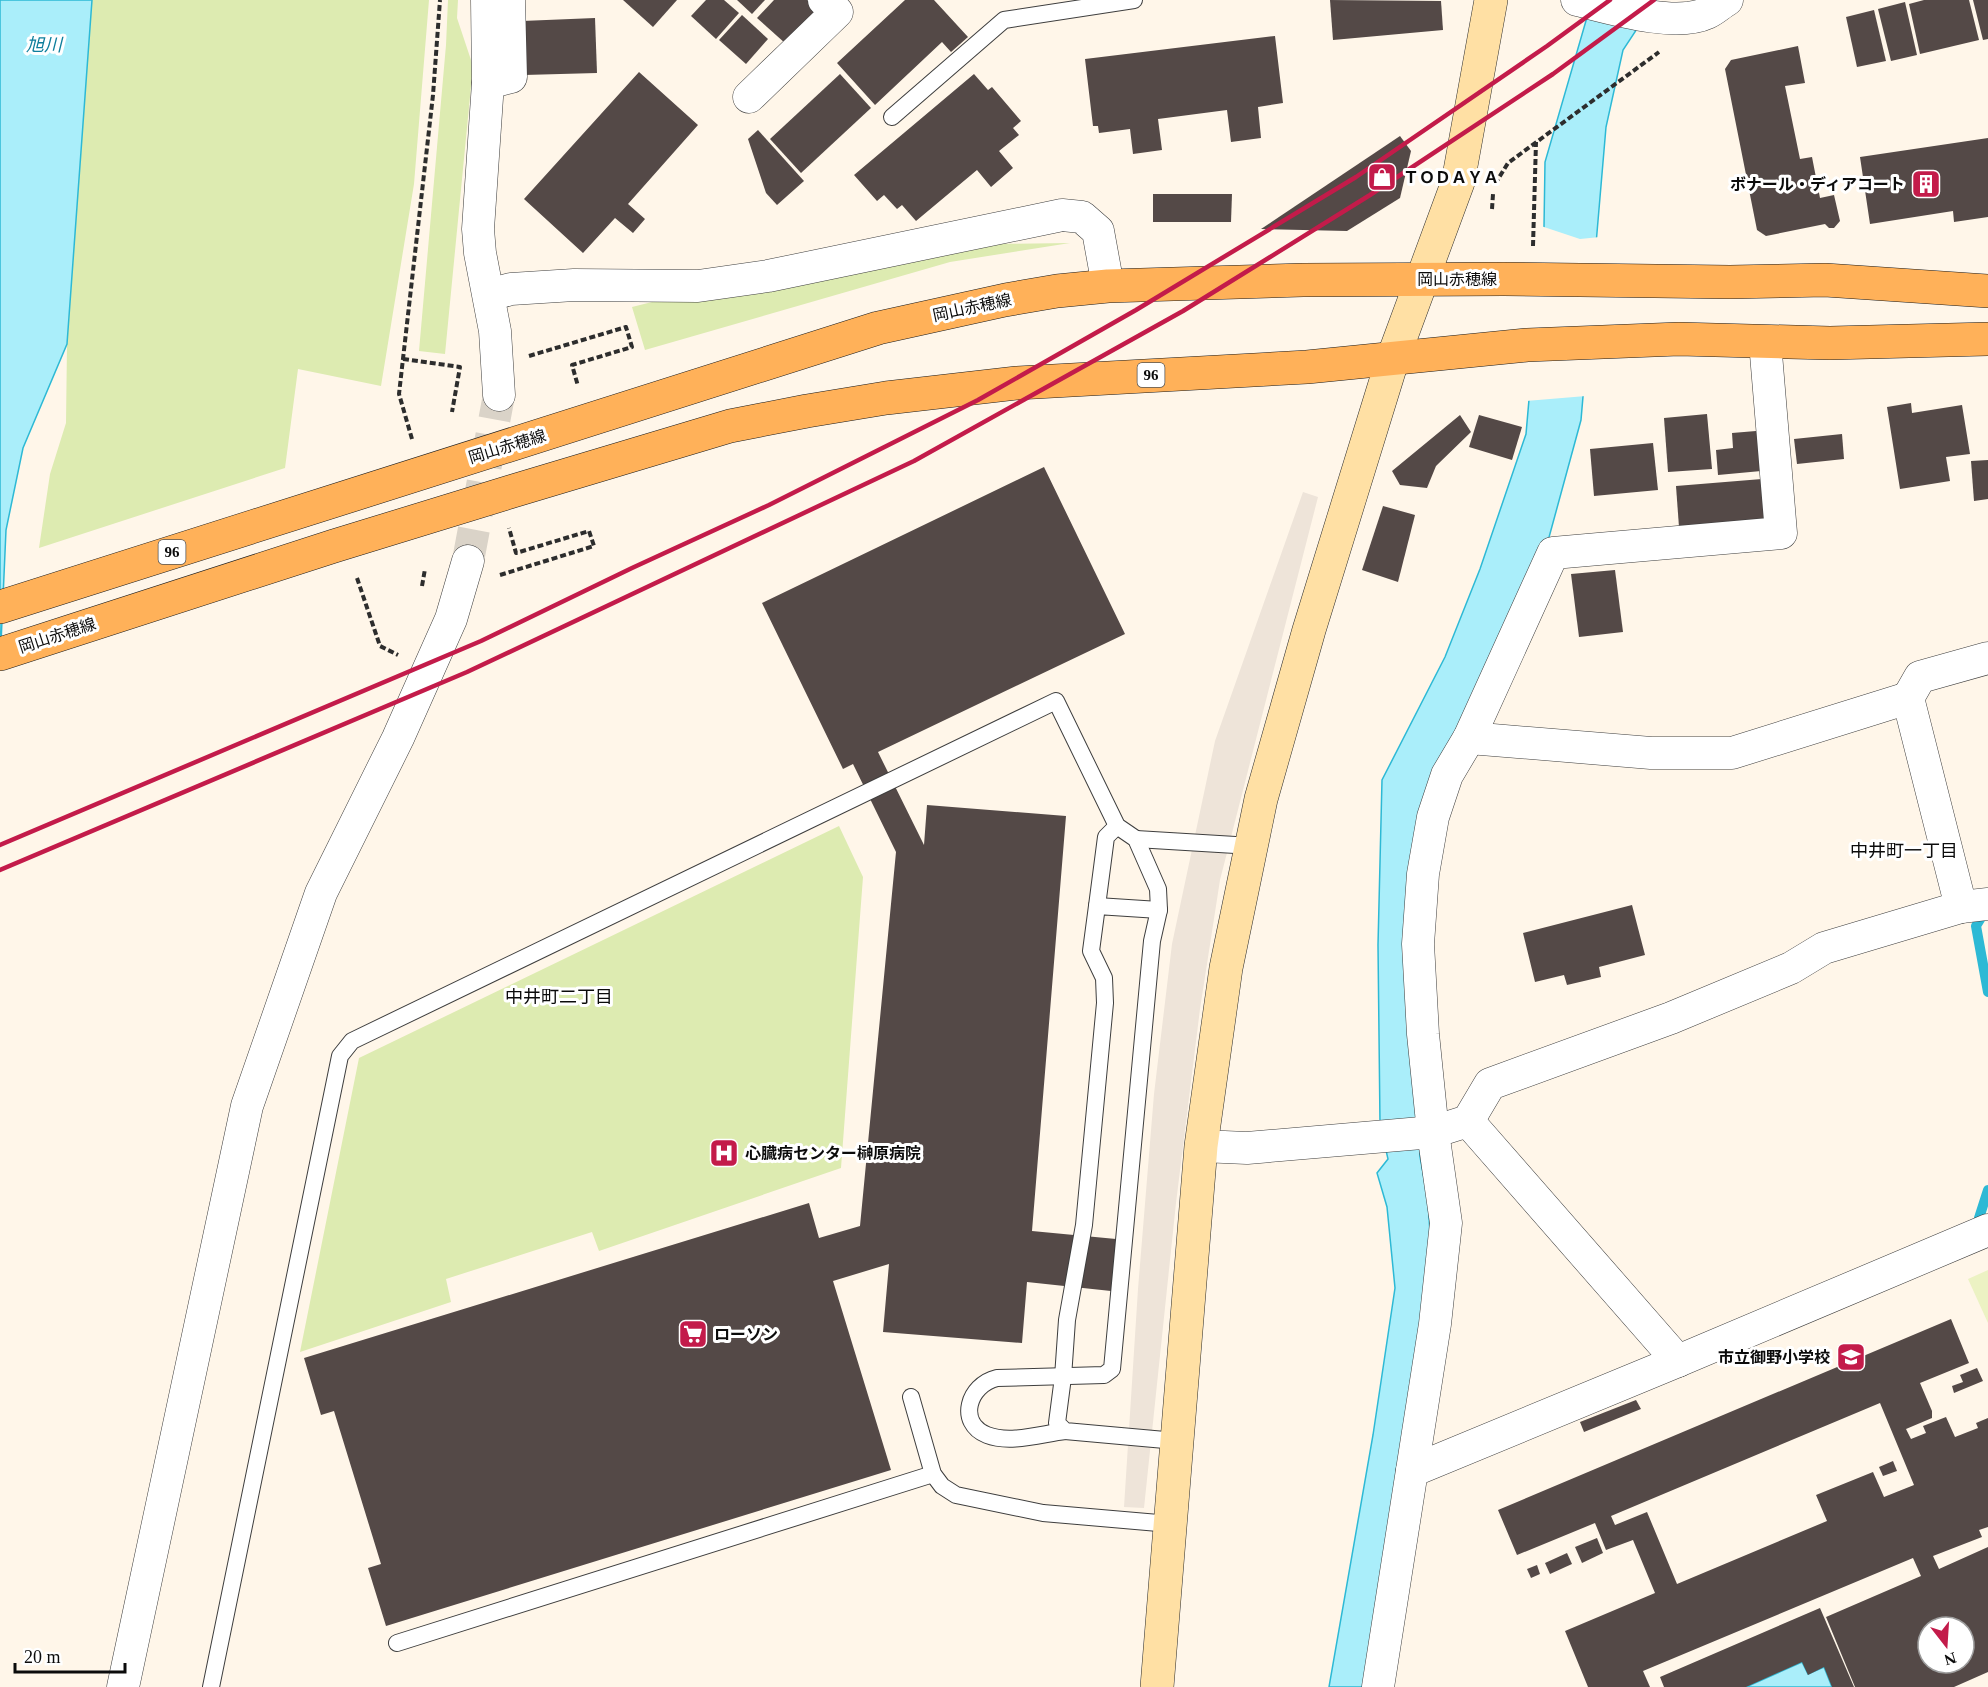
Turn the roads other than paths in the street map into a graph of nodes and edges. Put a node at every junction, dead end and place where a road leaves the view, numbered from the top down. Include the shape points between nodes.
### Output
1 (487, 0) edge
2 (509, 0) edge
3 (824, 0) edge
4 (1134, 0) edge
5 (1491, 0) edge
6 (1727, 0) edge
7 (1579, 1) edge
8 (488, 83) junction
9 (749, 97) dead end
10 (892, 117) dead end
11 (1421, 279) junction
12 (1108, 286) junction
13 (1988, 291) edge
14 (489, 295) junction
15 (1988, 339) edge
16 (1765, 342) junction
17 (1394, 358) junction
18 (499, 395) tunnel mouth
19 (480, 569) tunnel mouth
20 (0, 607) edge
21 (0, 654) edge
22 (1988, 658) edge
23 (1908, 698) junction
24 (1469, 738) junction
25 (1117, 826) junction
26 (1136, 839) junction
27 (1252, 846) junction
28 (1098, 906) junction
29 (1974, 906) edge
30 (1159, 910) junction
31 (1468, 1121) junction
32 (1427, 1132) junction
33 (1201, 1146) junction
34 (1988, 1230) edge
35 (1678, 1361) junction
36 (1063, 1377) junction
37 (911, 1397) dead end
38 (1065, 1431) junction
39 (1176, 1441) junction
40 (1412, 1471) junction
41 (933, 1474) junction
42 (1170, 1524) junction
43 (397, 1643) dead end
44 (123, 1687) edge
45 (211, 1687) edge
46 (1157, 1687) edge
47 (1378, 1687) edge

1 - 8 street
2 - 8 street via 511,77
3 - 9 street via 837,12
4 - 10 lane via 1004,20
5 - 11 street via 1458,182
6 - 7 street via 1706,14 1679,18 1651,17
8 - 14 street via 478,229
11 - 12 main road, 岡山赤穂線 / 96
11 - 13 main road, 岡山赤穂線 / 96 via 1825,280
11 - 17 street
12 - 14 street via 1098,231 1082,217 1062,214 768,276 698,286 574,285 511,289
12 - 20 main road, 岡山赤穂線 / 96 via 1005,300 878,328
14 - 18 street
15 - 16 main road, 岡山赤穂線 / 96
16 - 17 main road, 岡山赤穂線 / 96 via 1679,339 1539,344
16 - 24 street via 1781,533 1553,553
17 - 21 main road, 岡山赤穂線 / 96 via 1307,367 1017,383 886,398 730,426 334,546
17 - 27 street via 1309,630 1261,799
19 - 44 street via 451,619 398,738 321,893 247,1106
22 - 23 street via 1920,677
23 - 24 street via 1732,753 1651,753
23 - 29 street
24 - 32 street via 1447,775 1433,817 1423,874 1418,944
25 - 26 lane
25 - 28 lane via 1106,837
25 - 45 lane via 1056,701 352,1041 340,1056
26 - 27 lane
26 - 30 lane via 1158,889
27 - 33 street via 1226,968
28 - 30 lane
28 - 36 lane via 1091,951 1104,978 1105,1003 1084,1226 1067,1320
29 - 31 street via 1824,948 1791,968 1671,1018 1490,1084
30 - 36 lane via 1152,941 1112,1369 1104,1375
31 - 32 street
31 - 35 street
32 - 33 street via 1247,1148
32 - 40 street via 1446,1223
33 - 39 street
34 - 35 street
35 - 40 street
36 - 38 lane via 1057,1423
36 - 38 lane via 988,1380 974,1392 969,1410 978,1429 1000,1438
37 - 41 lane
38 - 39 lane
39 - 42 street
40 - 47 street
41 - 42 lane via 956,1496 1043,1513
41 - 43 lane
42 - 46 street

